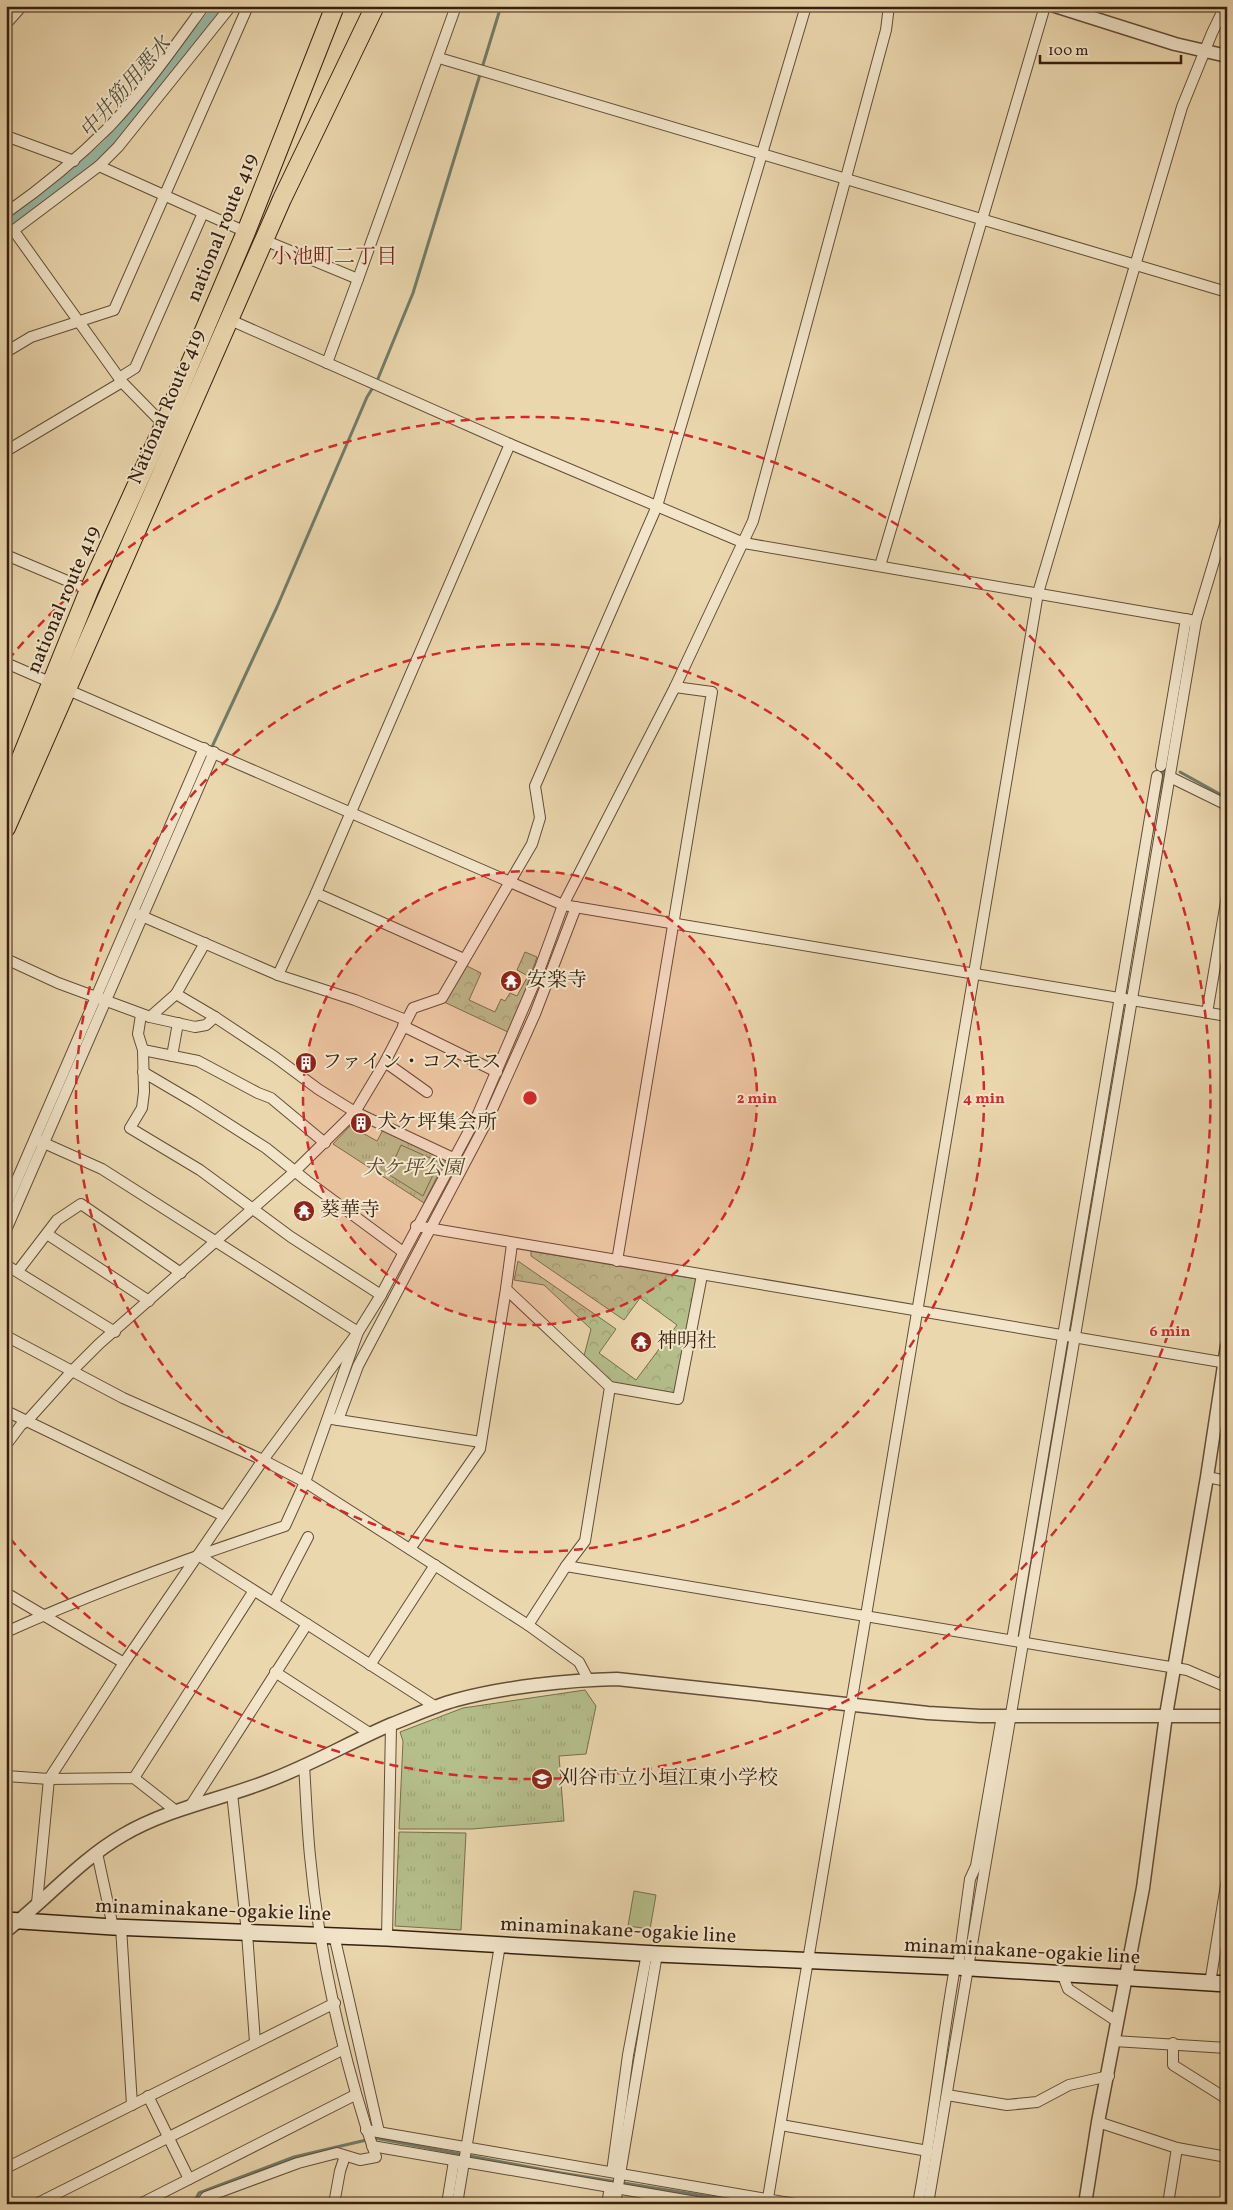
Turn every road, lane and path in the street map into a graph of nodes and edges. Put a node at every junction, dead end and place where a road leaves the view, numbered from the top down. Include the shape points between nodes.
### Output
1 (22, 6) edge
2 (204, 6) edge
3 (231, 6) edge
4 (248, 6) edge
5 (335, 6) edge
6 (375, 6) edge
7 (456, 6) edge
8 (806, 6) edge
9 (889, 6) edge
10 (1225, 6) edge
11 (1053, 7) edge
12 (6, 24) edge
13 (1206, 51) junction
14 (1227, 56) edge
15 (439, 58) junction
16 (6, 136) edge
17 (762, 153) junction
18 (74, 161) junction
19 (99, 166) junction
20 (847, 179) junction
21 (163, 195) junction
22 (6, 213) edge
23 (203, 214) junction
24 (982, 219) junction
25 (246, 232) junction
26 (10, 234) edge
27 (264, 240) junction
28 (1136, 265) junction
29 (358, 279) junction
30 (1227, 292) edge
31 (228, 320) junction
32 (79, 322) junction
33 (6, 352) edge
34 (327, 363) junction
35 (120, 380) junction
36 (164, 425) junction
37 (510, 444) junction
38 (6, 452) edge
39 (657, 506) junction
40 (1227, 518) edge
41 (744, 543) junction
42 (6, 555) edge
43 (880, 566) junction
44 (89, 590) junction
45 (1038, 593) junction
46 (1191, 620) junction
47 (6, 663) edge
48 (60, 686) junction
49 (675, 687) junction
50 (209, 750) junction
51 (1159, 773) junction
52 (1169, 778) junction
53 (6, 795) edge
54 (1227, 805) edge
55 (351, 812) junction
56 (6, 828) edge
57 (510, 881) junction
58 (316, 893) junction
59 (1227, 896) edge
60 (563, 904) junction
61 (576, 907) junction
62 (138, 915) junction
63 (673, 924) junction
64 (204, 943) junction
65 (464, 959) junction
66 (6, 960) edge
67 (974, 974) junction
68 (278, 975) junction
69 (176, 994) junction
70 (101, 1000) junction
71 (1126, 1000) junction
72 (1207, 1013) junction
73 (145, 1016) junction
74 (1227, 1016) edge
75 (215, 1017) junction
76 (178, 1023) junction
77 (404, 1023) junction
78 (143, 1050) junction
79 (172, 1056) junction
80 (386, 1062) junction
81 (143, 1072) junction
82 (497, 1072) junction
83 (427, 1092) dead end
84 (355, 1112) junction
85 (40, 1141) junction
86 (325, 1143) junction
87 (453, 1158) junction
88 (295, 1170) junction
89 (6, 1205) edge
90 (251, 1209) junction
91 (416, 1226) junction
92 (431, 1229) junction
93 (6, 1230) edge
94 (47, 1234) junction
95 (215, 1242) junction
96 (512, 1244) junction
97 (403, 1252) junction
98 (618, 1261) junction
99 (6, 1265) edge
100 (18, 1271) junction
101 (181, 1273) junction
102 (702, 1275) junction
103 (506, 1289) junction
104 (380, 1295) junction
105 (149, 1301) junction
106 (916, 1311) junction
107 (115, 1332) junction
108 (358, 1332) junction
109 (6, 1336) edge
110 (1069, 1336) junction
111 (1227, 1346) edge
112 (1225, 1362) edge
113 (72, 1371) junction
114 (610, 1387) junction
115 (6, 1410) edge
116 (333, 1419) junction
117 (28, 1420) junction
118 (481, 1442) junction
119 (6, 1445) edge
120 (262, 1460) junction
121 (1207, 1477) junction
122 (1227, 1481) edge
123 (305, 1482) junction
124 (224, 1516) junction
125 (308, 1537) dead end
126 (410, 1549) junction
127 (198, 1555) junction
128 (435, 1565) junction
129 (566, 1566) junction
130 (253, 1592) junction
131 (6, 1593) edge
132 (274, 1602) junction
133 (44, 1615) junction
134 (866, 1616) junction
135 (307, 1624) junction
136 (528, 1625) junction
137 (6, 1632) edge
138 (1018, 1641) junction
139 (124, 1663) junction
140 (370, 1665) junction
141 (1176, 1668) junction
142 (276, 1672) junction
143 (1227, 1673) edge
144 (588, 1679) junction
145 (1224, 1686) edge
146 (852, 1703) junction
147 (436, 1707) junction
148 (1166, 1715) junction
149 (1006, 1716) junction
150 (1227, 1716) edge
151 (391, 1725) junction
152 (371, 1734) junction
153 (304, 1765) junction
154 (6, 1776) edge
155 (134, 1778) junction
156 (49, 1779) junction
157 (232, 1793) junction
158 (191, 1805) junction
159 (176, 1811) junction
160 (97, 1853) junction
161 (1227, 1879) edge
162 (37, 1903) junction
163 (1224, 1908) edge
164 (13, 1920) edge
165 (117, 1927) junction
166 (6, 1930) edge
167 (247, 1933) junction
168 (327, 1935) junction
169 (386, 1938) junction
170 (500, 1945) junction
171 (652, 1954) junction
172 (809, 1961) junction
173 (960, 1968) junction
174 (1062, 1973) junction
175 (1126, 1977) junction
176 (1210, 1983) junction
177 (1227, 1984) edge
178 (335, 2002) junction
179 (1118, 2022) junction
180 (1114, 2041) junction
181 (254, 2042) junction
182 (1173, 2043) junction
183 (1227, 2048) edge
184 (344, 2049) junction
185 (1109, 2076) junction
186 (947, 2094) junction
187 (356, 2095) junction
188 (148, 2096) junction
189 (1227, 2098) edge
190 (132, 2104) junction
191 (1098, 2122) junction
192 (780, 2125) junction
193 (367, 2132) junction
194 (379, 2132) junction
195 (169, 2137) junction
196 (372, 2146) junction
197 (1177, 2148) junction
198 (466, 2149) junction
199 (928, 2151) junction
200 (345, 2156) junction
201 (1227, 2157) edge
202 (461, 2162) junction
203 (6, 2168) edge
204 (617, 2174) junction
205 (189, 2179) junction
206 (615, 2188) junction
207 (767, 2201) edge
208 (36, 2204) edge
209 (140, 2204) edge
210 (201, 2204) edge
211 (334, 2204) edge
212 (447, 2204) edge
213 (457, 2204) edge
214 (607, 2204) edge
215 (615, 2204) edge
216 (708, 2204) edge
217 (795, 2204) edge
218 (918, 2204) edge
219 (928, 2204) edge
220 (1085, 2204) edge
221 (1168, 2204) edge

1 - 12 street
2 - 18 street via 157,69 110,125
3 - 19 street via 151,107
4 - 21 street
5 - 25 highway, national route 419
6 - 27 highway, National Route 419
7 - 15 street
8 - 17 street
9 - 20 street via 886,30
10 - 13 street
11 - 13 street
11 - 24 street
13 - 14 street
13 - 28 street via 1182,107
15 - 17 street
15 - 29 street
16 - 18 street
17 - 20 street
17 - 39 street
18 - 22 street
19 - 21 street
19 - 26 street
20 - 24 street
20 - 41 street via 753,521
21 - 23 street
21 - 32 street via 114,310
23 - 25 street
23 - 35 street via 135,368
24 - 28 street
24 - 43 street
25 - 36 highway, national route 419
26 - 32 street
27 - 29 street
27 - 31 highway, National Route 419
28 - 30 street
28 - 45 street
29 - 34 street
31 - 34 street
31 - 48 highway, National Route 419
32 - 33 street via 31,337
32 - 35 street
34 - 37 street
35 - 36 street
35 - 38 street
36 - 44 highway, national route 419
37 - 39 street
37 - 55 street
39 - 41 street
39 - 57 street via 534,786 540,818 532,844
40 - 46 street
41 - 43 street
41 - 49 street
42 - 44 street
43 - 45 street
44 - 48 highway, national route 419
45 - 46 street
45 - 67 street
46 - 51 street
46 - 52 street
47 - 48 street
48 - 50 street
48 - 53 highway, national route 419
48 - 56 highway, National Route 419
49 - 60 street
49 - 63 street via 712,692
50 - 55 street
50 - 62 street
51 - 52 street
51 - 71 street
52 - 54 street
52 - 71 street
55 - 57 street
55 - 58 street
57 - 60 street
57 - 65 street
58 - 65 street
58 - 68 street
59 - 72 street
60 - 61 street
60 - 82 street
61 - 63 street
61 - 92 street via 508,1076
62 - 64 street
62 - 70 street
63 - 67 street
63 - 98 street
64 - 68 street
64 - 69 street
65 - 77 street via 442,998 414,1008
66 - 70 street
67 - 71 street
67 - 106 street
68 - 77 street via 355,1000
69 - 73 street
69 - 75 street
70 - 73 street
70 - 85 street
71 - 72 street
71 - 110 street
72 - 74 street
73 - 76 street
73 - 78 street via 138,1034
75 - 76 street via 206,1025 195,1027
75 - 84 street
76 - 79 street
77 - 80 street
77 - 82 street
78 - 79 street
78 - 81 street
79 - 86 street via 198,1061 271,1098
80 - 83 street
80 - 84 street
81 - 88 street via 237,1129
81 - 90 street via 142,1108 130,1128 200,1170
82 - 87 street
84 - 86 street
84 - 87 street
85 - 89 street
85 - 93 street
85 - 95 street via 102,1169
86 - 88 street
87 - 91 street
88 - 90 street
88 - 97 street
90 - 95 street
90 - 104 street
91 - 92 street
91 - 97 street
92 - 96 street
92 - 116 street
94 - 100 street
94 - 101 street via 57,1220 81,1204
94 - 105 street
95 - 101 street
95 - 108 street
96 - 98 street
96 - 103 street
97 - 104 street
98 - 102 street
99 - 100 street
100 - 107 street
101 - 105 street
102 - 106 street
102 - 114 street via 678,1399
103 - 114 street
103 - 118 street
104 - 108 street
105 - 107 street
106 - 110 street
106 - 134 street
107 - 113 street
108 - 116 street
108 - 120 street
109 - 113 street
110 - 112 street
110 - 138 street
111 - 112 street
112 - 121 street
113 - 117 street
113 - 120 street via 123,1398
114 - 129 street via 585,1541
115 - 117 street
116 - 118 street
116 - 123 street
117 - 119 street
117 - 124 street
118 - 126 street via 480,1449
120 - 123 street
120 - 124 street
121 - 122 street
121 - 141 street
123 - 126 street
123 - 127 street via 286,1526
124 - 127 street
125 - 132 street
126 - 128 street
127 - 130 street
127 - 133 street
127 - 139 street
128 - 136 street
128 - 140 street
129 - 134 street
129 - 136 street
130 - 132 street
130 - 155 street
131 - 133 street
132 - 135 street
133 - 137 street
133 - 139 street
134 - 138 street
134 - 146 street
135 - 140 street
135 - 142 street
136 - 144 street via 579,1662
138 - 141 street
138 - 149 street
139 - 156 street
140 - 147 street
141 - 145 street
141 - 148 street
142 - 152 street
142 - 158 street
143 - 145 street
144 - 146 street via 617,1679
144 - 147 street via 494,1692
146 - 149 street via 928,1712
146 - 172 street
147 - 151 street
148 - 149 street
148 - 150 street
148 - 175 street via 1143,1888
149 - 173 street via 976,1866 970,1879
151 - 152 street
151 - 169 street
152 - 153 street
153 - 157 street
153 - 168 street via 310,1858
154 - 156 street
155 - 156 street
155 - 159 street
156 - 162 street
157 - 158 street
157 - 167 street
158 - 159 street
159 - 160 street via 133,1829
160 - 162 street
160 - 165 street
161 - 163 street
162 - 164 street
163 - 176 street
164 - 165 main road, minaminakane-ogakie line
164 - 166 street
165 - 167 main road, minaminakane-ogakie line
165 - 190 street
167 - 168 main road, minaminakane-ogakie line
167 - 181 street
168 - 169 main road, minaminakane-ogakie line
168 - 178 street
168 - 194 street
169 - 170 main road, minaminakane-ogakie line
170 - 171 main road, minaminakane-ogakie line
170 - 198 street
171 - 172 main road, minaminakane-ogakie line
171 - 204 street
172 - 173 main road, minaminakane-ogakie line
172 - 192 street
173 - 174 main road, minaminakane-ogakie line
173 - 186 street
173 - 199 street via 941,2045
174 - 175 main road, minaminakane-ogakie line
174 - 179 street via 1068,1990
175 - 176 main road, minaminakane-ogakie line
175 - 179 street
176 - 177 main road, minaminakane-ogakie line
178 - 181 street
178 - 184 street
179 - 180 street
180 - 182 street
180 - 185 street
181 - 188 street
182 - 183 street
182 - 189 street via 1173,2065
184 - 187 street
184 - 195 street
185 - 186 street via 1069,2085 1037,2102 1007,2105
185 - 191 street
186 - 219 street
187 - 193 street
187 - 205 street
188 - 190 street
188 - 195 street
190 - 203 street
191 - 197 street
191 - 220 street
192 - 199 street
192 - 207 street
193 - 194 street
193 - 196 street
194 - 198 street
195 - 205 street
195 - 208 street
196 - 200 street via 376,2156 360,2160
196 - 202 street
197 - 201 street
197 - 221 street
198 - 202 street
198 - 204 street
199 - 218 street
200 - 210 street via 336,2153 298,2163 206,2197
200 - 211 street
202 - 206 street
202 - 212 street
202 - 213 street
204 - 206 street
204 - 207 street
205 - 209 street
206 - 214 street
206 - 215 street
206 - 216 street
207 - 217 street

